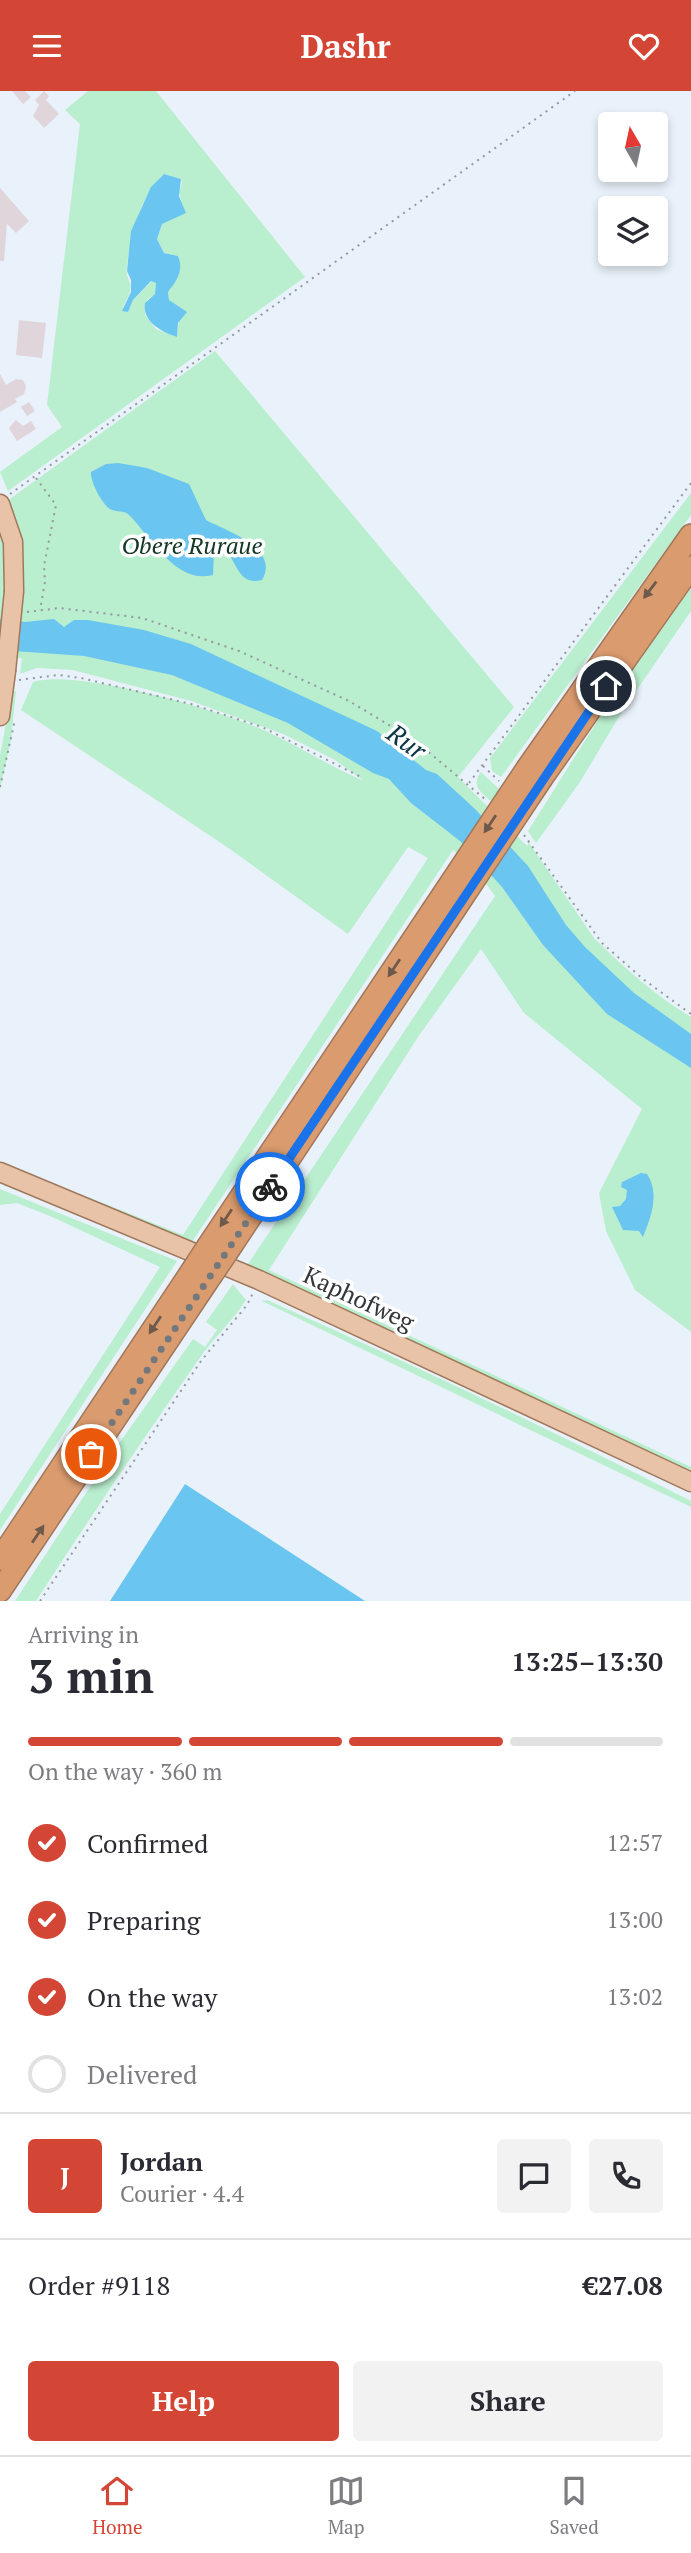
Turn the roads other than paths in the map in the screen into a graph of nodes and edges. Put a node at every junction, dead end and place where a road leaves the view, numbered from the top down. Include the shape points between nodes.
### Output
1 (2, 501) edge
2 (691, 535) edge
3 (691, 567) edge
4 (8, 717) edge
5 (535, 772) junction
6 (0, 1172) edge
7 (202, 1272) junction
8 (691, 1482) edge
9 (0, 1559) edge
10 (0, 1591) edge

1 - 4 main road, bridge via 13,542 13,674
2 -> 5 highway
3 - 5 highway
5 - 7 highway, bridge
6 - 8 main road, Kaphofweg via 260,1280
7 -> 9 highway
10 -> 7 highway

